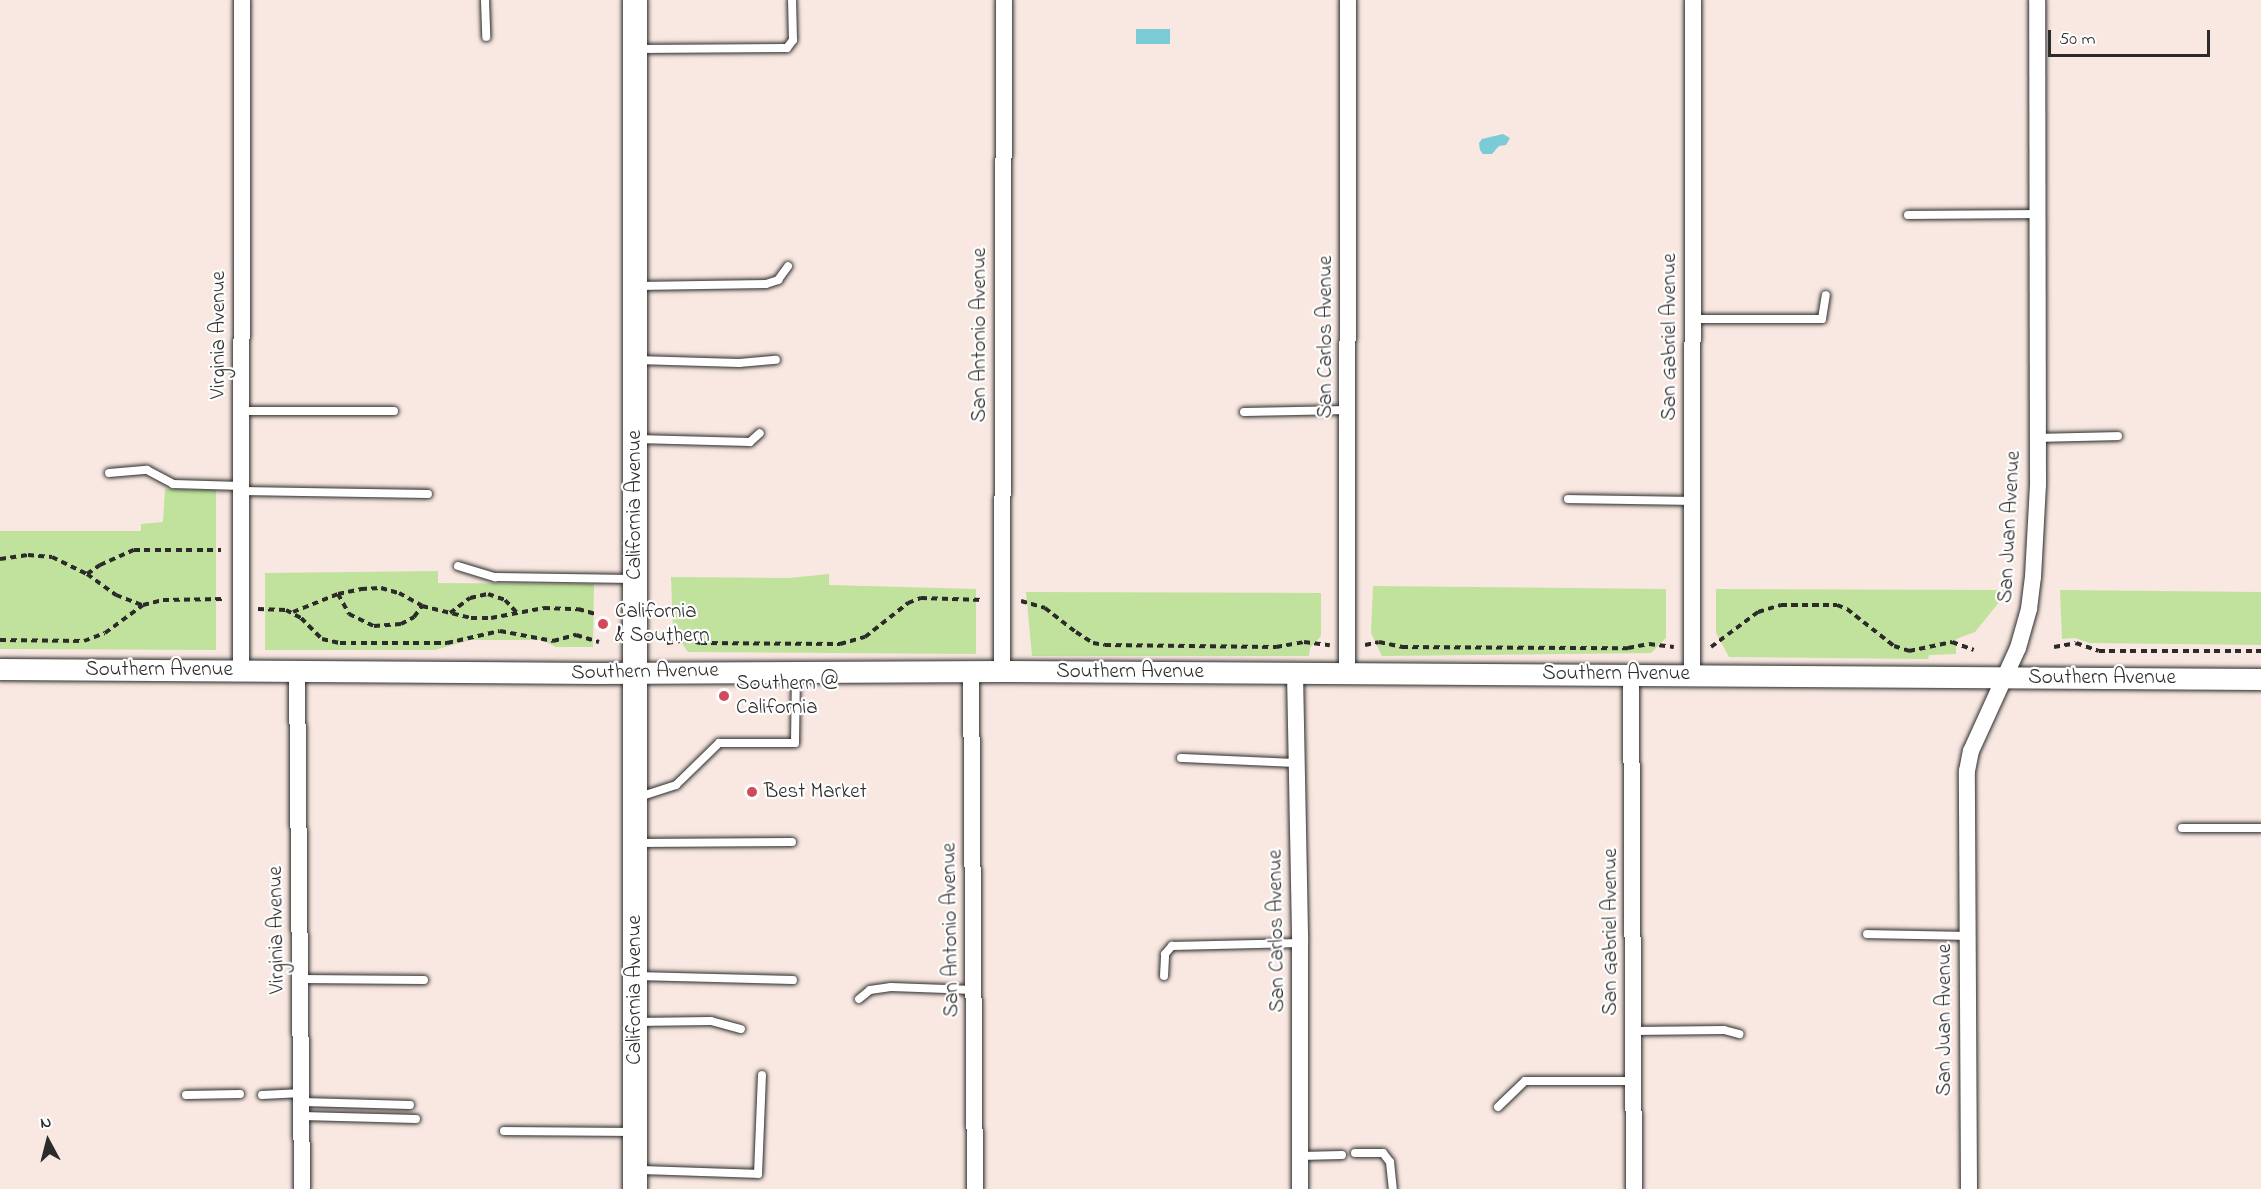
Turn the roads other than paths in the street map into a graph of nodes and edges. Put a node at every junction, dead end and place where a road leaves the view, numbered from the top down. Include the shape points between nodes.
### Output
1 (242, 0) edge
2 (485, 0) edge
3 (635, 0) edge
4 (792, 0) edge
5 (1004, 0) edge
6 (1348, 0) edge
7 (1693, 0) edge
8 (2037, 0) edge
9 (486, 37) dead end
10 (635, 49) junction
11 (2037, 214) junction
12 (1908, 215) dead end
13 (788, 266) dead end
14 (635, 286) junction
15 (1826, 296) dead end
16 (1692, 319) junction
17 (635, 360) junction
18 (776, 360) dead end
19 (1348, 410) junction
20 (241, 411) junction
21 (394, 411) dead end
22 (1244, 412) dead end
23 (760, 433) dead end
24 (2118, 436) dead end
25 (2038, 438) junction
26 (635, 440) junction
27 (109, 473) dead end
28 (241, 488) junction
29 (428, 494) dead end
30 (1569, 499) dead end
31 (1692, 501) junction
32 (458, 566) dead end
33 (635, 579) junction
34 (0, 669) edge
35 (241, 671) junction
36 (297, 671) junction
37 (796, 671) junction
38 (971, 671) junction
39 (1002, 671) junction
40 (635, 673) junction
41 (1295, 673) junction
42 (1347, 673) junction
43 (1692, 674) junction
44 (1631, 675) junction
45 (2005, 677) junction
46 (2261, 679) edge
47 (1180, 758) dead end
48 (1297, 763) junction
49 (635, 798) junction
50 (2182, 828) dead end
51 (2261, 828) edge
52 (792, 842) dead end
53 (635, 843) junction
54 (1867, 934) dead end
55 (1967, 936) junction
56 (1300, 944) junction
57 (635, 976) junction
58 (1164, 976) dead end
59 (299, 979) junction
60 (424, 980) dead end
61 (793, 980) dead end
62 (975, 990) junction
63 (859, 999) dead end
64 (635, 1022) junction
65 (741, 1029) dead end
66 (1633, 1030) junction
67 (1739, 1034) dead end
68 (762, 1075) dead end
69 (1633, 1081) junction
70 (240, 1094) dead end
71 (186, 1095) dead end
72 (262, 1095) dead end
73 (302, 1104) junction
74 (410, 1105) dead end
75 (1498, 1107) dead end
76 (416, 1119) dead end
77 (504, 1131) dead end
78 (635, 1132) junction
79 (1355, 1153) dead end
80 (1342, 1155) dead end
81 (1300, 1156) junction
82 (635, 1180) edge
83 (302, 1189) edge
84 (975, 1189) edge
85 (1300, 1189) edge
86 (1393, 1189) edge
87 (1634, 1189) edge
88 (1969, 1189) edge

1 - 20 street, Virginia Avenue
2 - 9 lane
3 - 10 main road, California Avenue
4 - 10 lane via 793,40 786,48
5 - 39 street, San Antonio Avenue
6 - 19 street, San Carlos Avenue
7 - 16 street, San Gabriel Avenue
8 - 11 street, San Juan Avenue
10 - 14 main road, California Avenue
11 - 12 lane
11 - 25 street, San Juan Avenue
13 - 14 lane via 778,280 766,284
14 - 17 main road, California Avenue
15 - 16 lane via 1822,319
16 - 31 street, San Gabriel Avenue
17 - 18 lane
17 - 26 main road, California Avenue
19 - 22 lane
19 - 42 street, San Carlos Avenue
20 - 21 lane
20 - 28 street, Virginia Avenue
23 - 26 lane via 750,442
24 - 25 lane
25 - 45 street, San Juan Avenue via 2029,609
26 - 33 main road, California Avenue
27 - 28 lane via 147,470 173,484
28 - 29 lane
28 - 35 street, Virginia Avenue
30 - 31 lane
31 - 43 street, San Gabriel Avenue
32 - 33 lane via 495,577
33 - 40 main road, California Avenue
34 - 35 street, Southern Avenue
35 - 36 street, Southern Avenue
36 - 40 street, Southern Avenue
36 - 59 street, Virginia Avenue
37 - 38 street, Southern Avenue
37 - 40 street, Southern Avenue
37 - 49 lane via 795,742 719,743 676,785
38 - 39 street, Southern Avenue
38 - 62 street, San Antonio Avenue
39 - 41 street, Southern Avenue
40 - 49 main road, California Avenue
41 - 42 street, Southern Avenue
41 - 48 street, San Carlos Avenue
42 - 44 street, Southern Avenue
43 - 44 street, Southern Avenue
43 - 45 street, Southern Avenue
44 - 66 street, San Gabriel Avenue
45 - 46 street, Southern Avenue
45 - 55 street, San Juan Avenue via 1971,751 1968,771
47 - 48 lane
48 - 56 street, San Carlos Avenue
49 - 53 main road, California Avenue
50 - 51 lane
52 - 53 lane
53 - 57 main road, California Avenue
54 - 55 lane
55 - 88 street, San Juan Avenue
56 - 58 lane via 1172,946 1166,954
56 - 81 street, San Carlos Avenue
57 - 61 lane
57 - 64 main road, California Avenue
59 - 60 lane
59 - 73 street, Virginia Avenue
62 - 63 lane via 891,987 870,990
62 - 84 street, San Antonio Avenue
64 - 65 lane via 711,1021
64 - 78 main road, California Avenue
66 - 67 lane via 1724,1030
66 - 69 street, San Gabriel Avenue
68 - 82 lane via 758,1174
69 - 75 lane via 1525,1081
69 - 87 street, San Gabriel Avenue
70 - 71 lane
72 - 73 lane
73 - 74 lane
73 - 76 lane
73 - 83 street, Virginia Avenue
77 - 78 lane
78 - 82 main road, California Avenue
79 - 86 lane via 1383,1153 1390,1162
80 - 81 lane
81 - 85 street, San Carlos Avenue

